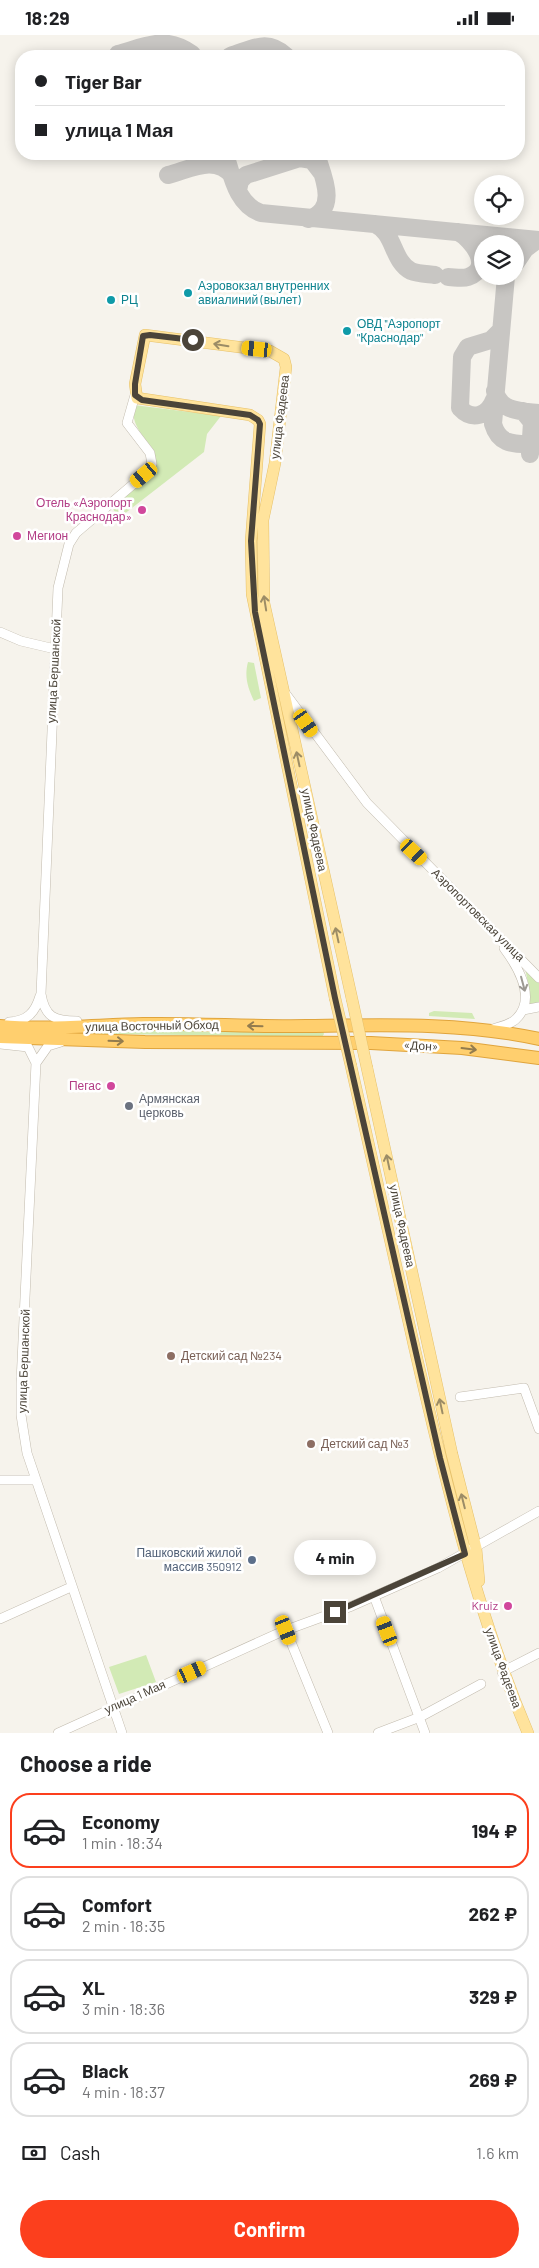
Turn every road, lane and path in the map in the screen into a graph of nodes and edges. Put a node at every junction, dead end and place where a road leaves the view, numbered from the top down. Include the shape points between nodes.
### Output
1 (135, 395) junction
2 (256, 473) junction
3 (272, 473) junction
4 (0, 632) edge
5 (55, 649) junction
6 (271, 658) junction
7 (269, 679) junction
8 (283, 691) junction
9 (293, 714) junction
10 (493, 931) junction
11 (342, 957) junction
12 (327, 961) junction
13 (539, 978) edge
14 (41, 993) junction
15 (539, 1007) edge
16 (523, 1010) junction
17 (0, 1024) edge
18 (114, 1025) junction
19 (304, 1026) joint
20 (489, 1030) junction
21 (0, 1037) edge
22 (68, 1039) junction
23 (539, 1039) edge
24 (302, 1043) joint
25 (0, 1045) edge
26 (539, 1058) edge
27 (36, 1063) junction
28 (460, 1397) dead end
29 (539, 1429) edge
30 (452, 1454) junction
31 (440, 1458) junction
32 (0, 1480) edge
33 (35, 1480) junction
34 (539, 1511) edge
35 (476, 1548) junction
36 (465, 1554) junction
37 (71, 1587) junction
38 (374, 1596) junction
39 (481, 1603) junction
40 (0, 1619) edge
41 (286, 1630) junction
42 (539, 1653) edge
43 (502, 1672) junction
44 (481, 1684) dead end
45 (112, 1707) junction
46 (420, 1717) junction
47 (58, 1733) edge
48 (122, 1733) edge
49 (328, 1733) edge
50 (378, 1733) edge
51 (425, 1733) edge
52 (528, 1733) edge

1 - 2 main road, улица Фадеева via 142,400 254,417 260,428
3 -> 1 main road, улица Фадеева via 286,367 280,355 257,349 145,335
1 - 5 street, улица Бершанской via 127,423 150,453 152,464 144,475 76,533 69,544 58,588
2 - 3 main road
2 - 6 main road, улица Фадеева via 251,569 255,612
6 -> 3 main road, улица Фадеева via 262,574 263,520
4 - 5 street
5 - 14 street, улица Бершанской
6 - 7 main road, улица Фадеева
6 - 8 main road, улица Фадеева
7 - 8 street
7 - 12 main road, улица Фадеева
8 - 9 main road, улица Фадеева
9 - 10 street, Аэропортовская улица via 367,803
11 -> 9 main road, улица Фадеева
10 - 13 street, Аэропортовская улица
10 -> 16 street via 522,979 525,993
11 - 12 main road via 336,962
30 -> 11 main road, улица Фадеева, bridge
12 - 31 main road, улица Фадеева, bridge
14 - 17 street, улица Бершанской via 30,1016
14 - 18 street, улица Бершанской via 46,1012 53,1018
15 - 16 street
16 - 20 street via 515,1021
17 - 18 highway, улица Восточный Обход via 49,1028
19 -> 18 highway, улица Восточный Обход
19 - 20 highway, «Дон» via 412,1024
20 - 23 highway, «Дон»
21 - 22 highway, улица Восточный Обход
22 -> 24 highway, улица Восточный Обход
22 - 27 street via 48,1046
24 -> 26 highway, «Дон» via 462,1048
25 - 27 street via 28,1047
27 - 33 street, улица Бершанской via 21,1383 23,1430
28 - 29 street via 524,1388
30 - 31 main road via 444,1452
35 -> 30 main road, улица Фадеева
31 - 36 main road, улица Фадеева
32 - 33 street
33 - 37 street, улица Бершанской
34 - 35 street, улица 1 Мая
35 - 36 street, улица 1 Мая
35 - 39 main road, улица Фадеева
36 - 38 street, улица 1 Мая
36 - 39 main road, улица Фадеева
37 - 40 street
37 - 45 street, улица Бершанской
38 - 41 street, улица 1 Мая
38 - 46 street
39 - 43 main road, улица Фадеева
41 - 45 street, улица 1 Мая
41 - 49 street
42 - 43 street
43 - 52 main road, улица Фадеева
44 - 46 street
45 - 47 street, улица 1 Мая
45 - 48 street, улица Бершанской
46 - 50 street
46 - 51 street

